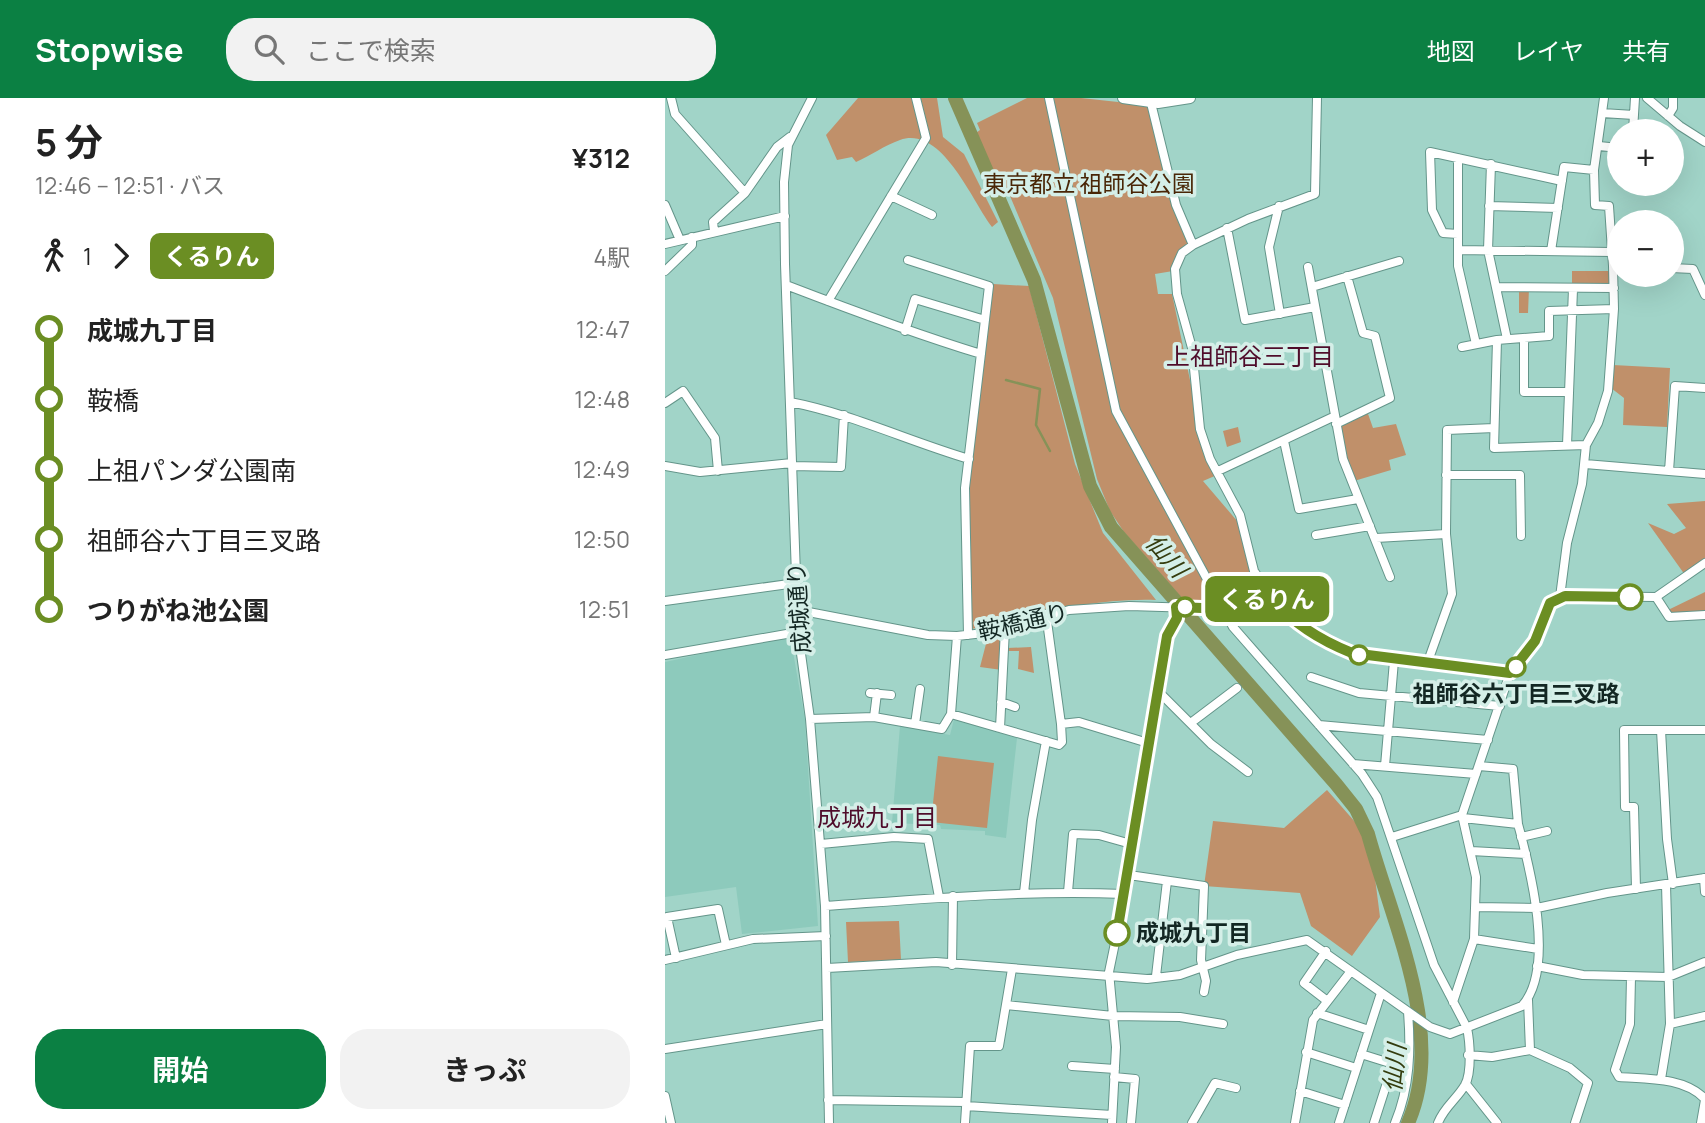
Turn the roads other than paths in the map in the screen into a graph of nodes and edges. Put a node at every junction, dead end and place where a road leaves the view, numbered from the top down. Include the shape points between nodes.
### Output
1 (671, 98) edge
2 (812, 98) edge
3 (916, 98) edge
4 (1049, 98) edge
5 (1123, 98) edge
6 (1190, 98) edge
7 (1317, 98) edge
8 (1604, 98) edge
9 (1635, 98) edge
10 (1647, 98) edge
11 (1673, 98) edge
12 (1151, 103) junction
13 (1602, 113) junction
14 (1634, 115) junction
15 (1668, 116) junction
16 (1634, 119) edge
17 (790, 137) junction
18 (1705, 142) edge
19 (1599, 146) junction
20 (1607, 147) edge
21 (1458, 158) junction
22 (1491, 164) junction
23 (1594, 170) junction
24 (1562, 181) junction
25 (745, 193) junction
26 (891, 196) junction
27 (665, 205) edge
28 (1279, 206) junction
29 (1489, 206) junction
30 (1558, 208) junction
31 (1609, 210) edge
32 (932, 215) dead end
33 (785, 216) junction
34 (1227, 228) junction
35 (714, 230) junction
36 (1458, 234) junction
37 (692, 237) junction
38 (680, 240) junction
39 (665, 244) edge
40 (1193, 244) junction
41 (1458, 250) junction
42 (1488, 250) junction
43 (1551, 251) junction
44 (1607, 251) edge
45 (908, 260) dead end
46 (1399, 261) dead end
47 (1308, 267) dead end
48 (1684, 269) edge
49 (665, 271) edge
50 (1347, 276) junction
51 (786, 285) junction
52 (1312, 287) junction
53 (1496, 287) junction
54 (1614, 288) joint
55 (1573, 289) junction
56 (1705, 295) edge
57 (828, 301) junction
58 (1315, 307) junction
59 (1614, 309) junction
60 (1572, 311) junction
61 (1280, 314) junction
62 (985, 320) junction
63 (905, 331) junction
64 (1524, 338) junction
65 (1507, 339) junction
66 (1497, 340) junction
67 (1476, 344) junction
68 (1462, 347) dead end
69 (981, 354) junction
70 (1705, 388) edge
71 (1569, 391) junction
72 (790, 402) junction
73 (665, 403) edge
74 (844, 415) junction
75 (1335, 420) junction
76 (1494, 428) junction
77 (1283, 440) junction
78 (1567, 445) junction
79 (1585, 445) junction
80 (969, 459) junction
81 (792, 464) junction
82 (1585, 464) junction
83 (665, 466) edge
84 (718, 471) junction
85 (1218, 471) junction
86 (1669, 471) junction
87 (1705, 474) edge
88 (1447, 475) junction
89 (1358, 499) junction
90 (1370, 526) junction
91 (1446, 534) junction
92 (1316, 535) dead end
93 (1521, 536) dead end
94 (1376, 538) junction
95 (1705, 562) edge
96 (1390, 577) dead end
97 (796, 583) junction
98 (1560, 597) junction
99 (1656, 597) junction
100 (1272, 598) junction
101 (665, 601) edge
102 (1169, 607) junction
103 (1221, 608) junction
104 (797, 610) junction
105 (1046, 614) junction
106 (1705, 615) edge
107 (1005, 629) junction
108 (798, 632) junction
109 (968, 635) junction
110 (957, 636) junction
111 (665, 655) edge
112 (1394, 661) junction
113 (1427, 664) junction
114 (1510, 673) junction
115 (1311, 677) dead end
116 (1237, 688) dead end
117 (919, 689) dead end
118 (1157, 690) junction
119 (891, 695) dead end
120 (1392, 696) junction
121 (1001, 702) junction
122 (1015, 706) dead end
123 (1500, 706) junction
124 (951, 714) junction
125 (874, 717) junction
126 (810, 719) junction
127 (1192, 722) junction
128 (915, 724) junction
129 (1061, 724) junction
130 (1319, 725) junction
131 (1000, 728) junction
132 (1661, 730) junction
133 (1705, 730) edge
134 (1389, 732) junction
135 (1488, 740) junction
136 (1046, 741) junction
137 (1148, 743) junction
138 (1353, 764) junction
139 (1385, 766) junction
140 (1477, 770) junction
141 (1248, 772) dead end
142 (1462, 816) junction
143 (1518, 824) junction
144 (1547, 831) dead end
145 (1392, 837) junction
146 (1521, 837) junction
147 (821, 844) junction
148 (1131, 844) junction
149 (1471, 851) junction
150 (1526, 854) junction
151 (1129, 875) junction
152 (1705, 878) edge
153 (1167, 881) junction
154 (1670, 885) junction
155 (1636, 890) junction
156 (1068, 892) junction
157 (1705, 892) edge
158 (1024, 893) junction
159 (1124, 894) junction
160 (953, 896) junction
161 (939, 897) junction
162 (825, 906) junction
163 (1475, 907) junction
164 (1537, 908) junction
165 (826, 936) junction
166 (1474, 939) junction
167 (726, 944) junction
168 (1538, 949) junction
169 (1326, 951) junction
170 (677, 958) junction
171 (665, 960) edge
172 (1705, 962) edge
173 (952, 965) junction
174 (1537, 966) junction
175 (1201, 967) junction
176 (827, 968) junction
177 (1012, 969) junction
178 (1351, 971) junction
179 (1157, 976) junction
180 (1108, 977) junction
181 (1631, 977) junction
182 (1668, 977) junction
183 (1204, 992) dead end
184 (1381, 993) junction
185 (1326, 1000) junction
186 (1528, 1000) junction
187 (1453, 1002) junction
188 (1006, 1005) junction
189 (1317, 1013) junction
190 (1410, 1013) junction
191 (1112, 1016) junction
192 (1705, 1016) edge
193 (827, 1024) junction
194 (1223, 1024) dead end
195 (1670, 1024) junction
196 (1467, 1028) junction
197 (1369, 1031) junction
198 (665, 1049) edge
199 (1530, 1050) junction
200 (1306, 1052) junction
201 (1361, 1054) junction
202 (1468, 1055) junction
203 (1072, 1066) dead end
204 (1356, 1069) junction
205 (1115, 1073) junction
206 (1661, 1079) junction
207 (1466, 1084) junction
208 (1236, 1088) dead end
209 (1300, 1091) junction
210 (665, 1096) edge
211 (1705, 1099) edge
212 (828, 1100) junction
213 (966, 1104) junction
214 (1345, 1105) junction
215 (1112, 1119) edge
216 (671, 1123) edge
217 (828, 1123) edge
218 (965, 1123) edge
219 (1131, 1123) edge
220 (1192, 1123) edge
221 (1295, 1123) edge
222 (1339, 1123) edge
223 (1374, 1123) edge
224 (1395, 1123) edge
225 (1439, 1123) edge
226 (1497, 1123) edge
227 (1575, 1123) edge
228 (1701, 1123) edge

1 - 25 street via 674,114
2 - 17 street, 成城通り
3 - 26 street via 926,138
4 - 103 street via 1116,411
5 - 12 main road
6 - 12 main road
7 - 28 street via 1315,194
8 - 13 street
9 - 14 street
10 - 15 street
11 - 15 street
12 - 40 street via 1176,205
13 - 14 street
13 - 19 street
14 - 16 street
15 - 18 street
17 - 25 street via 777,147
17 - 33 street, 成城通り
19 - 20 street
19 - 23 street
21 - 22 street
21 - 36 street
21 - 36 street via 1430,152 1432,210 1443,233
22 - 24 street
22 - 29 street
23 - 24 street via 1564,167
23 - 31 street via 1595,205 1609,206
24 - 30 street
25 - 35 street via 713,222
26 - 32 street
26 - 57 street
27 - 38 street
28 - 34 street
28 - 61 street via 1269,247
29 - 30 street
29 - 42 street
30 - 43 street
33 - 35 street
33 - 51 street, 成城通り
34 - 40 street
34 - 61 street via 1245,320
35 - 37 street
36 - 41 street
37 - 38 street
37 - 49 street via 692,245
38 - 39 street
40 - 85 street via 1182,253 1175,278 1192,348 1200,429
41 - 42 street
41 - 67 street
42 - 43 street
42 - 53 street
43 - 44 street
45 - 62 street via 989,286
46 - 50 street
47 - 52 street
48 - 56 street via 1693,269
50 - 52 street
50 - 75 street via 1363,333 1375,336 1390,398
51 - 57 street
51 - 72 street, 成城通り
52 - 58 street
53 - 55 street
53 - 65 street
54 - 55 street
54 - 59 street
55 - 60 street
57 - 63 street
58 - 61 street
58 - 75 street
59 - 60 street
59 - 79 street via 1608,391
60 - 64 street via 1549,311 1549,336
60 - 71 street
62 - 63 street via 915,299
62 - 69 street
63 - 69 street
64 - 65 street
64 - 71 street via 1524,392
65 - 66 street
66 - 67 street
66 - 76 street
67 - 68 street
69 - 80 street
70 - 86 street via 1675,386
71 - 78 street
72 - 74 street
72 - 81 street, 成城通り
73 - 84 street via 683,391 715,438
74 - 80 street
74 - 81 street via 841,467
75 - 77 street
75 - 89 street
76 - 78 street via 1494,448
76 - 88 street via 1447,430
77 - 85 street
77 - 89 street via 1299,509
78 - 79 street
79 - 82 street
80 - 109 street via 965,488
81 - 84 street
81 - 97 street, 成城通り
82 - 86 street
82 - 98 street
83 - 84 street
85 - 100 street via 1240,515 1254,570
86 - 87 street
88 - 91 street
88 - 93 street via 1521,475
89 - 90 street
90 - 92 street
90 - 94 street
91 - 94 street
91 - 113 street via 1452,594
94 - 96 street
95 - 99 street
97 - 101 street
97 - 104 street, 成城通り
98 - 99 street
98 - 114 street via 1550,603 1535,641
99 - 106 street via 1668,617
100 - 103 street, 鞍橋通り
100 - 112 street via 1281,610 1329,644
102 - 103 street, 鞍橋通り
102 - 105 street, 鞍橋通り
102 - 118 street via 1176,619 1167,636
103 - 130 street
104 - 108 street, 成城通り
104 - 110 street, 鞍橋通り via 928,635
105 - 107 street, 鞍橋通り
105 - 129 street
107 - 109 street, 鞍橋通り
107 - 121 street
108 - 111 street
108 - 126 street, 成城通り
109 - 110 street, 鞍橋通り
110 - 124 street
112 - 113 street
112 - 120 street
113 - 114 street
114 - 123 street
115 - 120 street via 1359,693
116 - 127 street
117 - 128 street
118 - 127 street
118 - 137 street
119 - 125 street via 873,693
120 - 123 street
120 - 134 street
121 - 122 street
121 - 131 street
123 - 135 street
124 - 128 street via 942,729
124 - 131 street
125 - 126 street
125 - 128 street
126 - 147 street, 成城通り
127 - 141 street via 1211,744
129 - 136 street via 1062,742
129 - 137 street via 1079,722
130 - 134 street
130 - 138 street
131 - 136 street
132 - 133 street
132 - 154 street
132 - 155 street via 1624,730 1625,807 1634,807
134 - 135 street
134 - 139 street
135 - 140 street
136 - 158 street
137 - 148 street
138 - 139 street
138 - 145 street via 1378,799
139 - 140 street
140 - 142 street
140 - 143 street via 1513,769
142 - 143 street
142 - 145 street
142 - 149 street
143 - 146 street
144 - 146 street
145 - 187 street via 1434,965
146 - 150 street
147 - 161 street via 894,837 928,839
147 - 162 street, 成城通り
148 - 151 street
148 - 156 street via 1073,834
149 - 150 street
149 - 163 street
150 - 164 street
151 - 153 street
151 - 159 street
152 - 154 street
152 - 157 street
153 - 175 street via 1204,886
153 - 179 street
154 - 155 street
154 - 182 street
155 - 164 street
156 - 158 street
156 - 159 street
158 - 160 street
159 - 180 street
160 - 161 street
160 - 173 street
161 - 162 street
162 - 165 street, 成城通り
163 - 164 street
163 - 166 street
164 - 168 street
165 - 167 street
165 - 176 street, 成城通り
166 - 168 street
166 - 187 street
167 - 170 street
167 - 170 street via 718,909 667,918
168 - 174 street
169 - 175 street via 1302,940
169 - 178 street
169 - 185 street via 1304,983
170 - 171 street
172 - 182 street
173 - 176 street via 914,962
173 - 177 street
174 - 181 street via 1583,975
174 - 186 street
175 - 179 street via 1180,975
175 - 183 street
176 - 193 street, 成城通り
177 - 180 street
177 - 188 street
178 - 184 street
178 - 185 street
179 - 180 street
180 - 191 street
181 - 182 street
181 - 206 street via 1630,1024 1615,1070 1619,1077
182 - 195 street
184 - 190 street
184 - 197 street
185 - 189 street
186 - 196 street via 1514,1011
186 - 199 street
187 - 196 street
188 - 191 street
188 - 213 street via 999,1046 970,1046
189 - 197 street
189 - 200 street
190 - 196 street via 1446,1034
190 - 224 street via 1411,1052
191 - 194 street via 1180,1017
191 - 205 street
192 - 195 street
193 - 198 street
193 - 212 street, 成城通り
195 - 206 street
196 - 202 street
197 - 201 street
199 - 202 street via 1492,1057
199 - 227 street via 1570,1068 1588,1083
200 - 204 street
200 - 209 street
201 - 204 street
201 - 223 street via 1393,1064
202 - 207 street
203 - 205 street
204 - 214 street
205 - 215 street
205 - 219 street via 1135,1079
206 - 211 street via 1698,1091
207 - 225 street
207 - 226 street
208 - 220 street via 1215,1083
209 - 214 street
209 - 221 street
210 - 216 street
211 - 228 street
212 - 213 street
212 - 217 street, 成城通り
213 - 215 street
213 - 218 street
214 - 222 street

